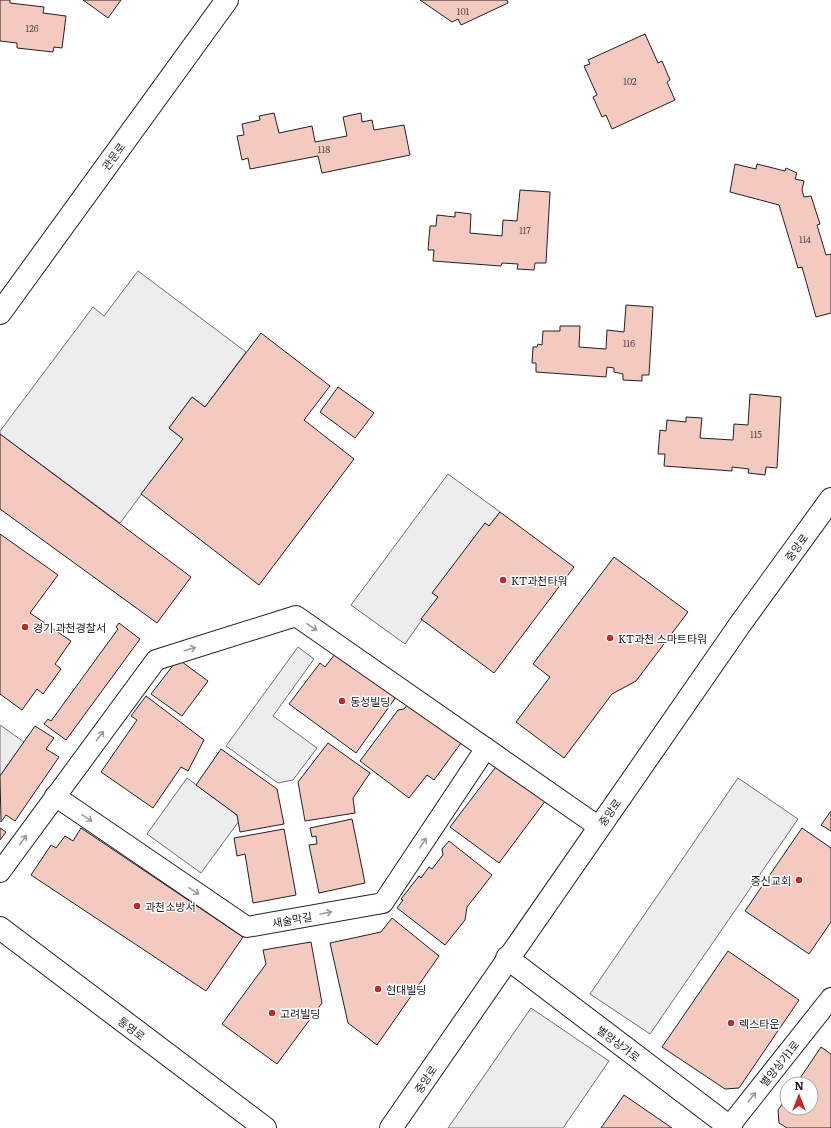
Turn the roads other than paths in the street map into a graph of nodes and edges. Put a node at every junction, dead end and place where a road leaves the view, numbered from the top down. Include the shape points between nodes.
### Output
1 (227, 0) edge
2 (0, 313) edge
3 (831, 499) edge
4 (486, 748) junction
5 (55, 796) junction
6 (599, 827) junction
7 (0, 872) edge
8 (0, 928) edge
9 (507, 958) junction
10 (831, 998) edge
11 (265, 1128) edge
12 (391, 1128) edge
13 (730, 1128) edge

1 - 2 street, 관문로
3 - 6 street, 중앙로
5 -> 4 street via 156,660 296,616
5 -> 4 street, 새술막길 via 247,927 383,903
4 - 6 street
7 -> 5 street
6 - 9 street, 중앙로
8 - 11 street, 통영로
9 - 12 street, 중앙로
9 - 13 street, 별양상가로
13 -> 10 street, 별양상가1로

